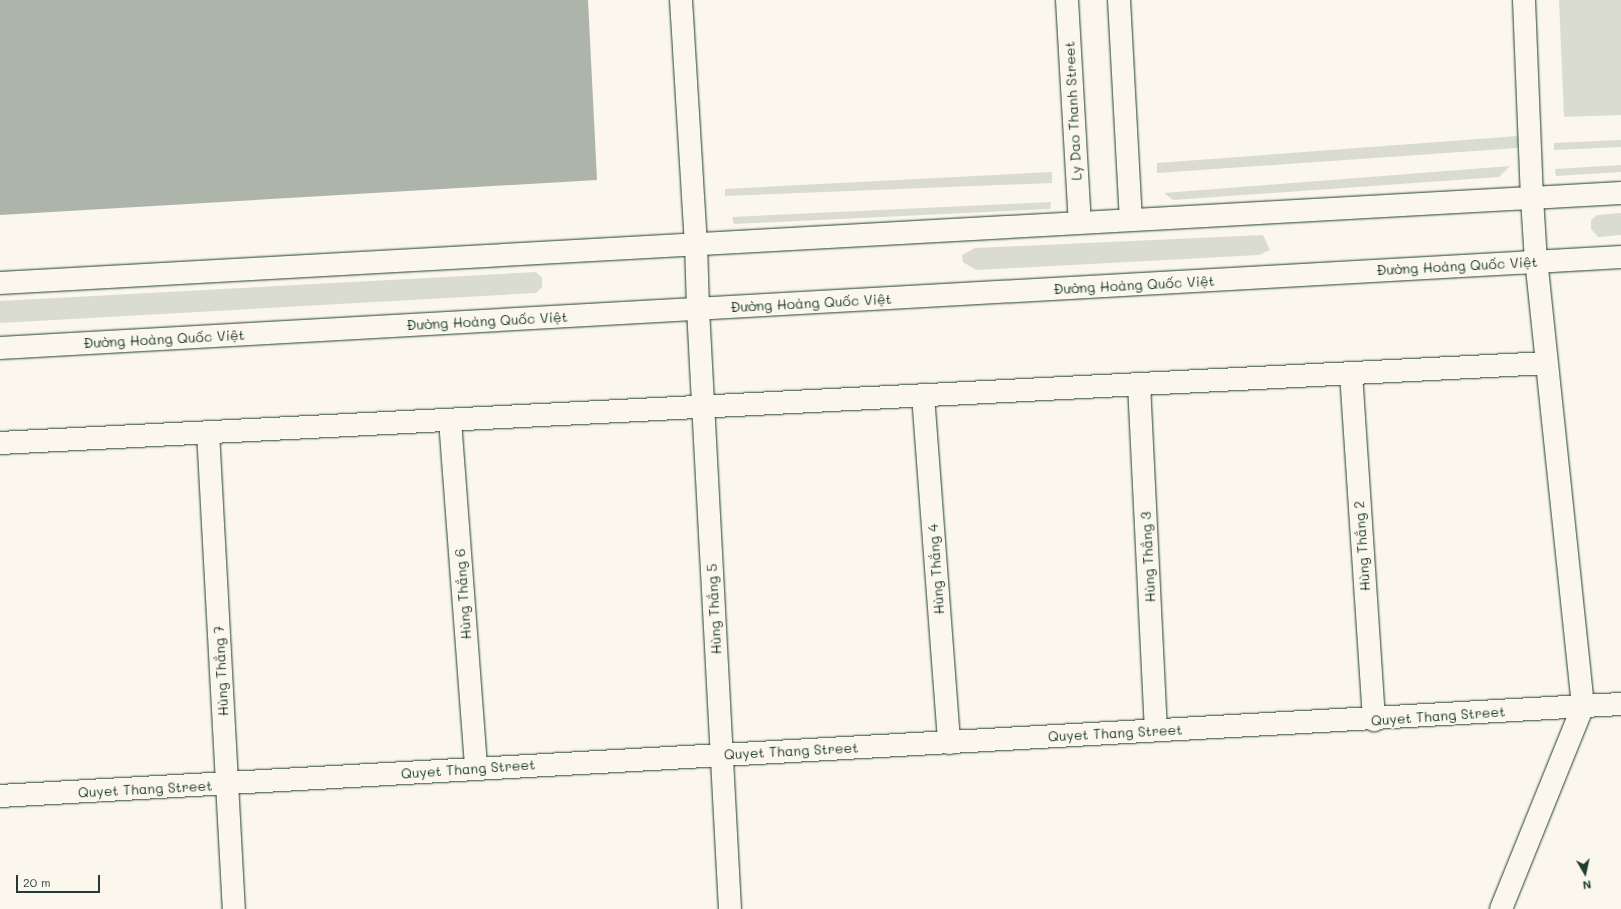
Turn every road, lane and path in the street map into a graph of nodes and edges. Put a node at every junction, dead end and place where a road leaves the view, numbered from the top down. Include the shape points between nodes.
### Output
1 (681, 0) edge
2 (1067, 0) edge
3 (1119, 0) edge
4 (1524, 0) edge
5 (1621, 193) edge
6 (1532, 198) junction
7 (1131, 220) junction
8 (1080, 223) junction
9 (696, 244) junction
10 (1621, 257) edge
11 (1536, 262) junction
12 (0, 283) edge
13 (698, 309) junction
14 (0, 348) edge
15 (1546, 363) junction
16 (1351, 373) junction
17 (1139, 384) junction
18 (923, 395) junction
19 (702, 407) junction
20 (450, 420) junction
21 (208, 432) junction
22 (0, 443) edge
23 (1621, 704) edge
24 (1583, 706) junction
25 (1374, 720) junction
26 (1156, 730) junction
27 (949, 743) junction
28 (722, 755) junction
29 (476, 768) junction
30 (228, 786) junction
31 (0, 796) edge
32 (234, 909) edge
33 (730, 909) edge
34 (1501, 909) edge

1 - 9 street, Hùng Thắng 5
2 - 8 street, Ly Dao Thanh Street
3 - 7 street
4 - 6 street
5 - 6 street
6 - 7 street
6 - 11 street
7 - 8 street
8 - 9 street
9 - 12 street
9 - 13 street, Hùng Thắng 5
10 - 11 street, Đường Hoàng Quốc Việt
11 - 13 street, Đường Hoàng Quốc Việt
11 - 15 street
13 - 14 street, Đường Hoàng Quốc Việt
13 - 19 street, Hùng Thắng 5
15 - 16 street
15 - 24 street
16 - 17 street
16 - 25 street, Hùng Thắng 2
17 - 18 street
17 - 26 street, Hùng Thắng 3
18 - 19 street
18 - 27 street, Hùng Thắng 4
19 - 20 street
19 - 28 street, Hùng Thắng 5
20 - 21 street
20 - 29 street, Hùng Thắng 6
21 - 22 street
21 - 30 street, Hùng Thắng 7
23 - 24 street, Quyet Thang Street
24 - 25 street, Quyet Thang Street
24 - 34 street
25 - 26 street, Quyet Thang Street
26 - 27 street, Quyet Thang Street
27 - 28 street, Quyet Thang Street
28 - 29 street, Quyet Thang Street
28 - 33 street, Hùng Thắng 5
29 - 30 street, Quyet Thang Street
30 - 31 street, Quyet Thang Street
30 - 32 street, Hùng Thắng 7

